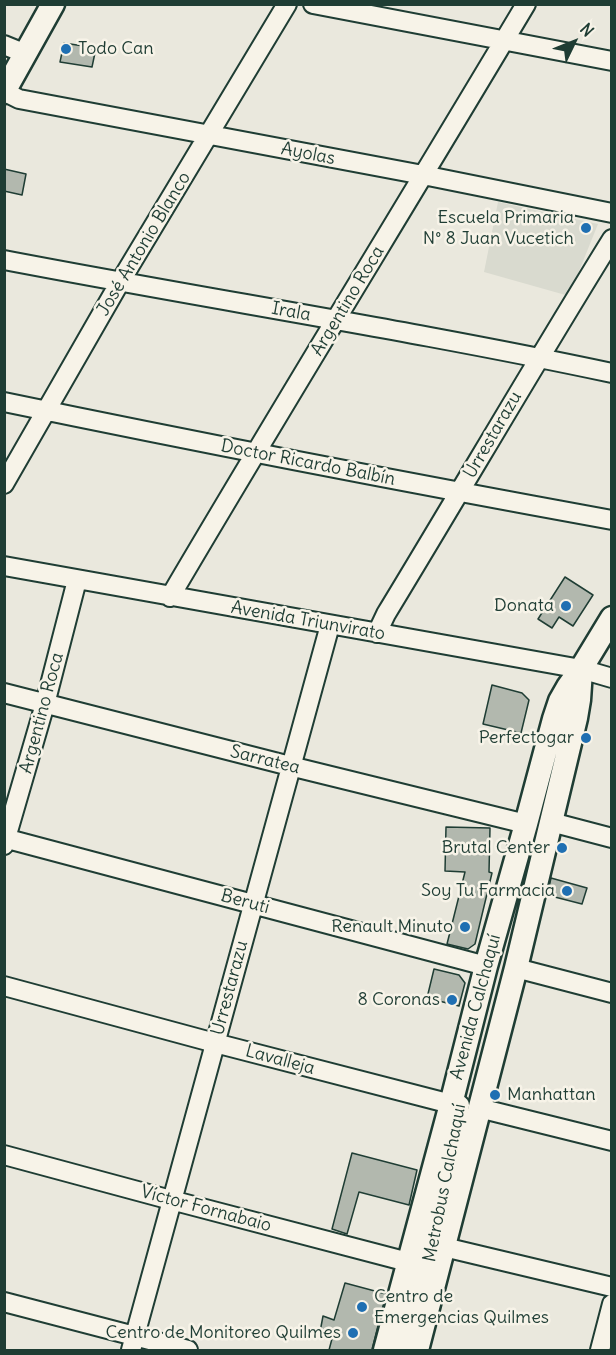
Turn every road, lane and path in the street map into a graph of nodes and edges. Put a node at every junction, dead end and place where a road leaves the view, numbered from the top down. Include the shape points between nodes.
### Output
1 (53, 4) edge
2 (287, 4) edge
3 (313, 4) edge
4 (526, 4) edge
5 (504, 41) junction
6 (4, 45) edge
7 (26, 54) junction
8 (612, 61) edge
9 (5, 92) edge
10 (209, 135) junction
11 (423, 175) junction
12 (612, 213) edge
13 (612, 238) edge
14 (4, 260) edge
15 (120, 282) junction
16 (337, 320) junction
17 (539, 357) junction
18 (612, 373) edge
19 (4, 402) edge
20 (46, 411) junction
21 (255, 453) junction
22 (4, 484) edge
23 (459, 493) junction
24 (612, 520) edge
25 (4, 566) edge
26 (77, 580) junction
27 (170, 597) junction
28 (612, 618) edge
29 (330, 625) junction
30 (377, 633) junction
31 (581, 669) junction
32 (612, 678) edge
33 (4, 693) edge
34 (45, 704) junction
35 (290, 766) junction
36 (551, 822) junction
37 (526, 824) junction
38 (612, 838) edge
39 (5, 840) edge
40 (253, 904) junction
41 (486, 966) junction
42 (516, 968) junction
43 (4, 986) edge
44 (612, 993) edge
45 (215, 1043) junction
46 (451, 1104) junction
47 (479, 1108) junction
48 (612, 1141) edge
49 (4, 1155) edge
50 (171, 1200) junction
51 (444, 1247) junction
52 (408, 1262) junction
53 (612, 1287) edge
54 (4, 1302) edge
55 (612, 1304) edge
56 (132, 1343) edge
57 (188, 1350) edge
58 (385, 1350) edge
59 (399, 1350) edge
60 (408, 1350) edge
61 (417, 1350) edge
62 (600, 1350) edge

1 - 7 main road
2 - 10 street, José Antonio Blanco
3 - 5 street
4 - 5 street, Argentino Roca
5 - 8 street
5 - 11 street, Argentino Roca
6 - 7 street
7 - 9 main road
9 - 10 street, Ayolas via 19,99
10 - 11 street, Ayolas
10 - 15 street, José Antonio Blanco
11 - 12 street, Ayolas
11 - 16 street, Argentino Roca
13 - 17 street, Urrestarazu
14 - 15 street, Irala
15 - 16 street, Irala
15 - 20 street, José Antonio Blanco
16 - 17 street, Irala
16 - 21 street, Argentino Roca
17 - 18 street, Irala
17 - 23 street, Urrestarazu
19 - 20 street, Doctor Ricardo Balbín
20 - 21 street, Doctor Ricardo Balbín
20 - 22 street, José Antonio Blanco
21 - 23 street, Doctor Ricardo Balbín
21 - 27 street, Argentino Roca
23 - 24 street, Doctor Ricardo Balbín
23 - 30 street, Urrestarazu
25 - 26 street, Avenida Triunvirato
26 - 27 street, Avenida Triunvirato
26 - 34 street, Argentino Roca
27 - 29 street, Avenida Triunvirato
28 - 31 main road, Avenida Calchaquí
29 - 30 street, Avenida Triunvirato
29 - 35 street, Urrestarazu
30 - 31 street, Avenida Triunvirato
31 - 32 street, Avenida Triunvirato
31 - 36 main road, Avenida Calchaquí via 576,718
31 - 37 main road, Avenida Calchaquí via 560,701
31 - 60 street, Metrobus Calchaquí via 461,1097 448,1182
33 - 34 street, Sarratea
34 - 35 street, Sarratea
34 - 39 street, Argentino Roca
35 - 37 street, Sarratea
35 - 40 street, Urrestarazu
36 - 38 street
36 - 42 main road, Avenida Calchaquí
37 - 41 main road, Avenida Calchaquí
39 - 40 street, Beruti
40 - 41 street, Beruti
40 - 45 street, Urrestarazu
41 - 46 main road, Avenida Calchaquí
42 - 44 street
42 - 47 main road, Avenida Calchaquí
43 - 45 street, Lavalleja
45 - 46 street, Lavalleja
45 - 50 street, Urrestarazu
46 - 52 main road, Avenida Calchaquí
46 - 59 street, Metrobus Calchaquí via 434,1207
47 - 48 street
47 - 51 main road, Avenida Calchaquí
49 - 50 street, Víctor Fornabaio
50 - 52 street, Víctor Fornabaio
50 - 56 street, Urrestarazu
51 - 53 street
51 - 61 main road, Avenida Calchaquí
52 - 58 main road, Avenida Calchaquí
54 - 56 street
55 - 62 street
56 - 57 street

